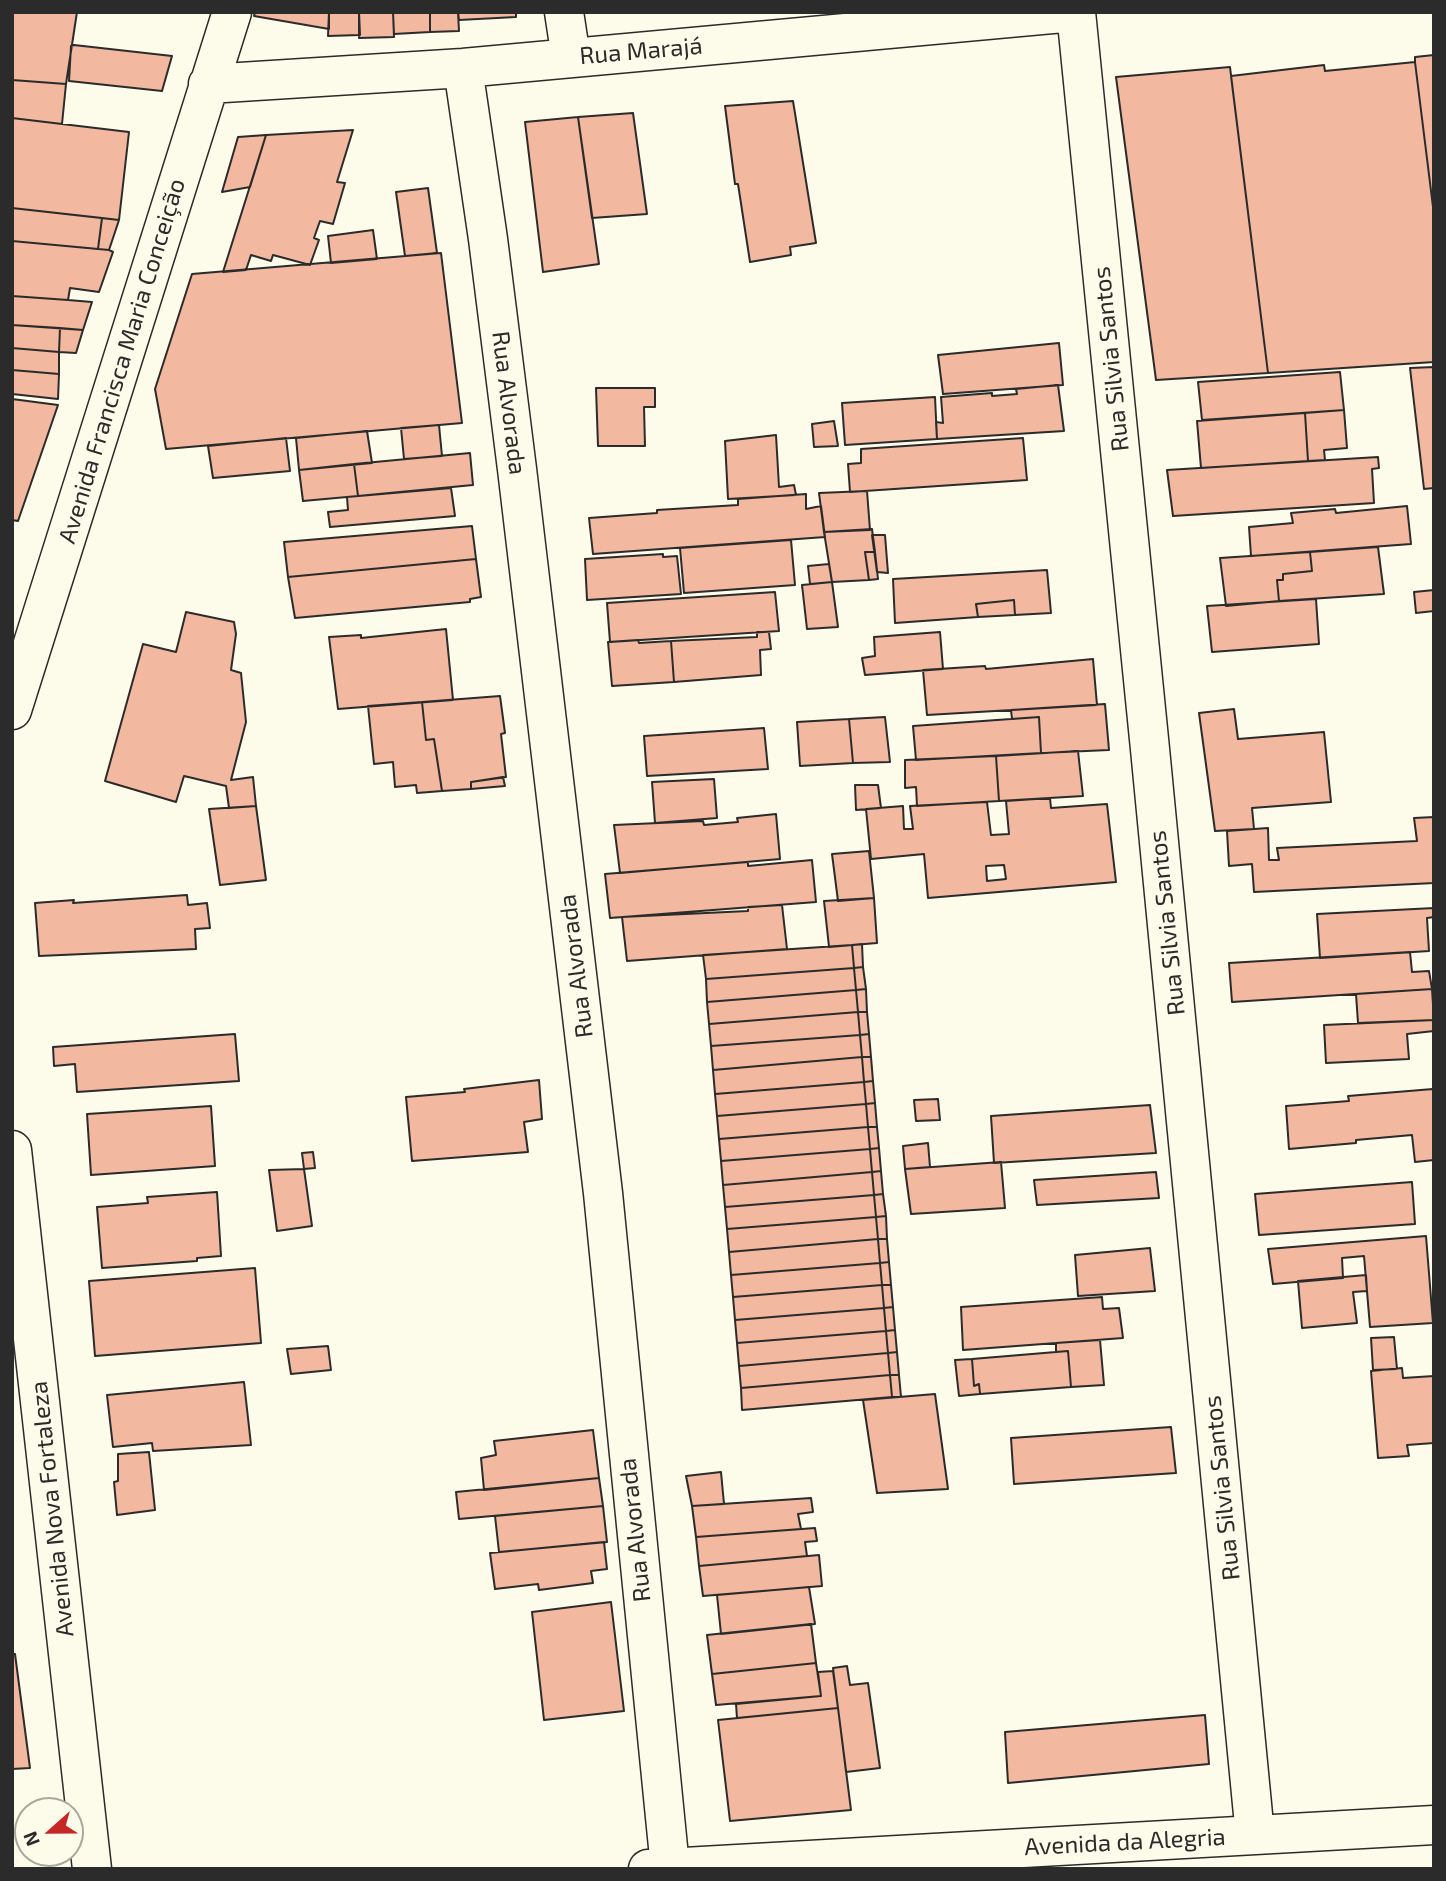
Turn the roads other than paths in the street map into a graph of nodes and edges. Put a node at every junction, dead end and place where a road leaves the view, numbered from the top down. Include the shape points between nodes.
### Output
1 (232, 12) edge
2 (564, 12) edge
3 (1075, 12) edge
4 (571, 58) junction
5 (463, 68) junction
6 (208, 84) junction
7 (12, 710) edge
8 (12, 1150) edge
9 (1434, 1825) edge
10 (1255, 1835) junction
11 (659, 1868) edge
12 (92, 1869) edge

1 - 6 street, Avenida Francisca Maria Conceição
2 - 4 street
3 - 4 street, Rua Marajá
3 - 10 street, Rua Silvia Santos
4 - 5 street, Rua Marajá
5 - 6 street, Rua Marajá
5 - 11 street, Rua Alvorada via 488,239 603,1193
6 - 7 street, Avenida Francisca Maria Conceição
8 - 12 street, Avenida Nova Fortaleza
9 - 10 street, Avenida da Alegria
10 - 11 street, Avenida da Alegria

